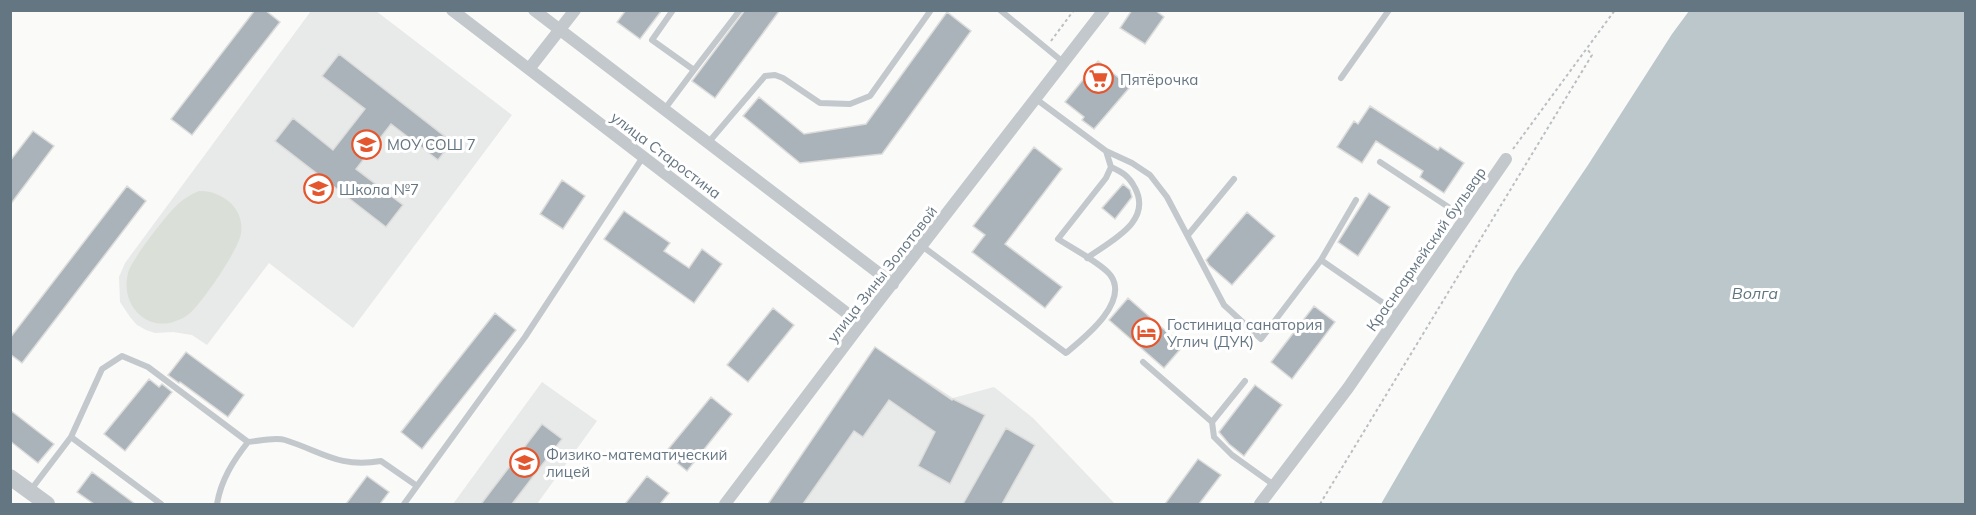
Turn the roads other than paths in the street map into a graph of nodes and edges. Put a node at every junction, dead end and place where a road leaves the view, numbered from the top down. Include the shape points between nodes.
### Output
1 (452, 10) edge
2 (534, 10) edge
3 (575, 10) edge
4 (673, 10) edge
5 (740, 10) edge
6 (931, 10) edge
7 (1000, 10) edge
8 (1104, 10) edge
9 (1389, 10) edge
10 (559, 30) junction
11 (1064, 63) junction
12 (529, 69) junction
13 (694, 70) junction
14 (1341, 78) dead end
15 (1036, 99) junction
16 (664, 110) junction
17 (708, 143) junction
18 (1106, 151) junction
19 (643, 156) junction
20 (1506, 159) road end
21 (1380, 162) dead end
22 (1111, 167) junction
23 (1234, 180) dead end
24 (1356, 200) dead end
25 (1465, 219) junction
26 (1188, 235) junction
27 (922, 246) junction
28 (1087, 258) junction
29 (1321, 260) junction
30 (893, 284) junction
31 (1400, 314) junction
32 (861, 324) junction
33 (1143, 362) dead end
34 (1245, 381) dead end
35 (1212, 422) junction
36 (71, 437) junction
37 (248, 442) junction
38 (10, 477) edge
39 (417, 486) junction
40 (1274, 486) junction
41 (29, 491) junction
42 (47, 504) edge
43 (161, 504) edge
44 (217, 504) edge
45 (404, 504) edge
46 (725, 504) edge
47 (1260, 504) edge

1 - 12 street, улица Старостина
2 - 10 street
3 - 10 street
4 - 13 lane via 652,40
5 - 13 lane
6 - 17 lane via 870,96 850,104 820,103 783,78 765,76
7 - 11 lane
8 - 11 street, улица Зины Золотовой
9 - 14 lane
10 - 12 street
10 - 16 street
11 - 15 street, улица Зины Золотовой
12 - 19 street, улица Старостина
13 - 16 lane
15 - 18 lane
15 - 27 street, улица Зины Золотовой
16 - 17 street
17 - 30 street
18 - 22 lane
18 - 26 lane via 1150,175 1167,196
19 - 32 street, улица Старостина
19 - 39 lane via 525,337
20 - 25 street, Красноармейский бульвар
21 - 25 lane
22 - 28 lane via 1058,239
22 - 28 lane via 1124,172 1132,183 1140,208 1126,230
23 - 26 lane
24 - 29 lane
25 - 31 street, Красноармейский бульвар
26 - 29 lane via 1224,304 1261,339
27 - 28 lane via 1066,353 1094,329 1114,296 1110,274
27 - 30 street, улица Зины Золотовой
29 - 31 lane
30 - 32 street, улица Зины Золотовой
31 - 40 street, Красноармейский бульвар
32 - 46 street, улица Зины Золотовой
33 - 35 lane
34 - 35 lane
35 - 40 lane via 1214,437
36 - 37 lane via 102,369 122,356 148,367
36 - 41 lane
36 - 43 lane
37 - 39 lane via 283,439 326,457 360,465 381,461
37 - 44 lane via 233,462
38 - 41 street
39 - 45 lane
40 - 47 street, Красноармейский бульвар
41 - 42 street

